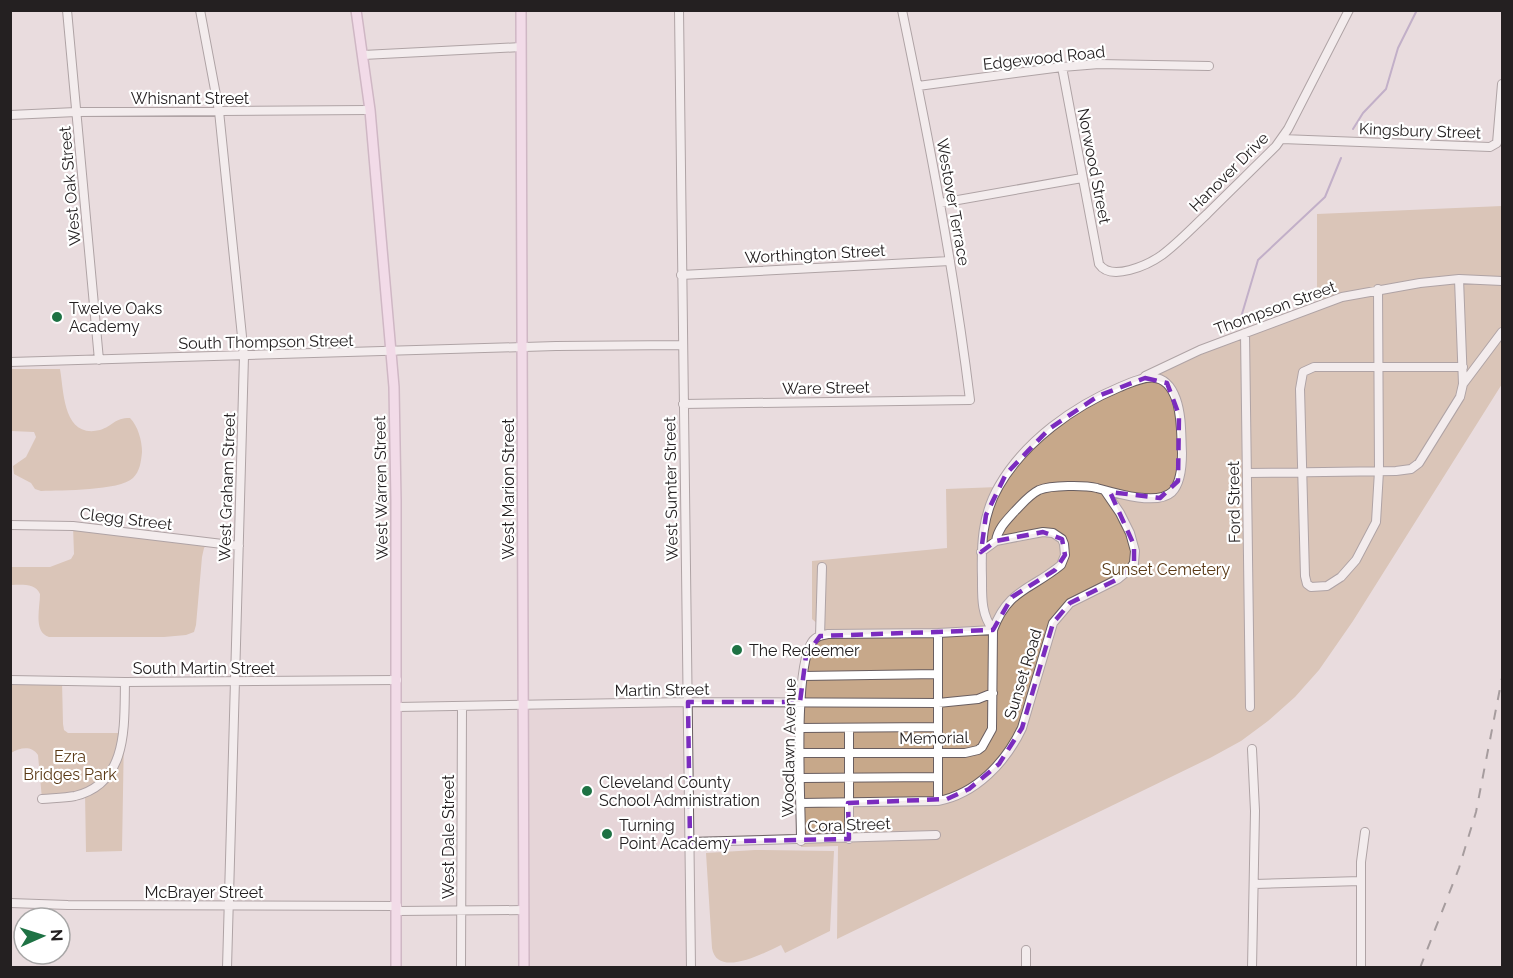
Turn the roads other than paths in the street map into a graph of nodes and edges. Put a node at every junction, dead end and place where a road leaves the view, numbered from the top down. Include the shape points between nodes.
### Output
1 (67, 10) edge
2 (200, 10) edge
3 (356, 10) edge
4 (521, 10) edge
5 (679, 10) edge
6 (902, 10) edge
7 (1349, 10) edge
8 (521, 47) junction
9 (363, 55) junction
10 (1209, 66) dead end
11 (1062, 67) junction
12 (1503, 84) edge
13 (918, 86) junction
14 (370, 110) junction
15 (219, 111) junction
16 (76, 112) junction
17 (10, 115) edge
18 (1282, 139) junction
19 (1082, 178) junction
20 (941, 203) junction
21 (950, 261) junction
22 (1103, 270) joint
23 (681, 275) junction
24 (1459, 279) junction
25 (1503, 281) edge
26 (1378, 289) junction
27 (1503, 332) edge
28 (1245, 333) junction
29 (682, 345) junction
30 (523, 348) junction
31 (392, 352) junction
32 (244, 356) junction
33 (99, 360) junction
34 (10, 362) edge
35 (1378, 367) junction
36 (1463, 367) junction
37 (1136, 381) junction
38 (1463, 384) junction
39 (970, 400) joint
40 (683, 404) junction
41 (1379, 471) junction
42 (1303, 472) junction
43 (1247, 473) junction
44 (1105, 491) junction
45 (10, 525) edge
46 (996, 541) junction
47 (238, 546) junction
48 (981, 552) junction
49 (822, 567) dead end
50 (993, 630) junction
51 (938, 633) junction
52 (820, 636) junction
53 (938, 674) junction
54 (803, 676) junction
55 (10, 680) edge
56 (397, 680) junction
57 (235, 681) junction
58 (125, 682) junction
59 (993, 693) junction
60 (688, 702) junction
61 (800, 703) junction
62 (938, 703) junction
63 (462, 706) junction
64 (524, 706) junction
65 (397, 707) junction
66 (1251, 707) dead end
67 (938, 727) junction
68 (801, 728) junction
69 (849, 728) junction
70 (1252, 749) dead end
71 (938, 752) junction
72 (801, 753) junction
73 (848, 753) junction
74 (938, 777) junction
75 (801, 778) junction
76 (849, 778) junction
77 (42, 799) dead end
78 (938, 801) junction
79 (801, 803) junction
80 (849, 803) junction
81 (1365, 831) dead end
82 (936, 835) dead end
83 (849, 838) junction
84 (801, 841) junction
85 (690, 842) junction
86 (1361, 881) junction
87 (1254, 884) junction
88 (10, 903) edge
89 (228, 906) junction
90 (397, 909) junction
91 (524, 910) junction
92 (462, 911) junction
93 (1026, 950) dead end
94 (227, 968) edge
95 (396, 968) edge
96 (461, 968) edge
97 (524, 968) edge
98 (691, 968) edge
99 (1026, 968) edge
100 (1252, 968) edge
101 (1361, 968) edge

1 - 16 street, West Oak Street
2 - 15 street, West Graham Street
3 - 9 main road, West Warren Street
4 - 8 main road, West Marion Street
5 - 23 street, West Sumter Street
6 - 13 street, Westover Terrace
7 - 18 street, Hanover Drive
8 - 9 street
8 - 30 main road, West Marion Street
9 - 14 main road, West Warren Street
10 - 11 street, Edgewood Road
11 - 13 street, Edgewood Road
11 - 19 street, Norwood Street
12 - 18 street, Kingsbury Street via 1497,143 1490,147
13 - 20 street, Westover Terrace
14 - 15 street, Whisnant Street
14 - 31 main road, West Warren Street
15 - 16 street, Whisnant Street
15 - 32 street, West Graham Street
16 - 17 street, Whisnant Street
16 - 33 street, West Oak Street
18 - 22 street, Hanover Drive via 1161,255 1125,270
19 - 20 street
19 - 22 street, Norwood Street via 1096,255
20 - 21 street, Westover Terrace
21 - 23 street, Worthington Street
21 - 39 street, Westover Terrace
23 - 29 street, West Sumter Street
24 - 25 street, Thompson Street
24 - 26 street, Thompson Street
24 - 36 street
26 - 28 street, Thompson Street via 1327,301
26 - 35 street
27 - 38 street
28 - 37 street, Thompson Street
28 - 43 street, Ford Street
29 - 30 street, South Thompson Street
29 - 40 street, West Sumter Street
30 - 31 street, South Thompson Street
30 - 64 main road, West Marion Street
31 - 32 street, South Thompson Street
31 - 56 main road, West Warren Street
32 - 33 street, South Thompson Street
32 - 47 street, West Graham Street
33 - 34 street, South Thompson Street
35 - 36 street
35 - 41 street
35 - 42 street via 1309,368 1303,372
36 - 38 street
37 - 44 street, Thompson Street via 1151,377 1163,380 1176,398 1181,439 1178,481 1172,492 1160,498
37 - 48 street, Thompson Street via 1098,396 1057,423 1025,453 1006,474 992,500 983,527
38 - 41 street via 1460,397 1419,463 1403,471
39 - 40 street, Ware Street
40 - 60 street, West Sumter Street
41 - 42 street
41 - 42 street via 1376,522 1356,560 1341,578 1320,588 1307,584
42 - 43 street
43 - 66 street, Ford Street
44 - 46 street via 1075,487 1039,490 1000,529
44 - 78 street, Sunset Road via 1130,533 1134,563 1118,579 1063,609 1053,622 1022,728 1007,755 969,789
45 - 47 street, Clegg Street via 74,526
46 - 48 street
46 - 50 street via 1049,532 1062,539 1066,550 1061,566 1004,606
47 - 57 street, West Graham Street
48 - 50 street, Thompson Street via 983,609
49 - 52 street
50 - 51 street
50 - 59 street, Memorial
51 - 52 street
51 - 53 street
52 - 54 street, Woodlawn Avenue via 809,648
53 - 54 street
53 - 62 street
54 - 61 street, Woodlawn Avenue
55 - 58 street, South Martin Street
56 - 57 street, South Martin Street
56 - 65 main road, West Warren Street
57 - 58 street, South Martin Street
57 - 89 street, West Graham Street
58 - 77 street via 122,745 113,768 86,792
59 - 62 street, Martin Street via 978,699
59 - 71 street, Memorial via 992,726 985,744 973,752
60 - 61 street, Martin Street
60 - 64 street, Martin Street
60 - 85 street, West Sumter Street
61 - 62 street, Martin Street
61 - 68 street, Woodlawn Avenue
62 - 67 street
63 - 64 street
63 - 65 street
63 - 92 street, West Dale Street
64 - 91 main road, West Marion Street
65 - 90 main road, West Warren Street
67 - 69 street
67 - 71 street
68 - 69 street
68 - 72 street, Woodlawn Avenue
69 - 73 street
70 - 87 street
71 - 73 street, Memorial
71 - 74 street
72 - 73 street, Memorial
72 - 75 street, Woodlawn Avenue
73 - 76 street
74 - 76 street
74 - 78 street
75 - 76 street
75 - 79 street, Woodlawn Avenue
76 - 80 street
78 - 80 street
79 - 80 street
79 - 84 street, Woodlawn Avenue
80 - 83 street
81 - 86 street
82 - 83 street, Cora Street
83 - 84 street, Cora Street
84 - 85 street, Cora Street
85 - 98 street, West Sumter Street
86 - 87 street
86 - 101 street
87 - 100 street
88 - 89 street, McBrayer Street
89 - 90 street, McBrayer Street
89 - 94 street, West Graham Street
90 - 92 street, McBrayer Street
90 - 95 main road, West Warren Street
91 - 92 street, McBrayer Street
91 - 97 main road, West Marion Street
92 - 96 street, West Dale Street
93 - 99 street

